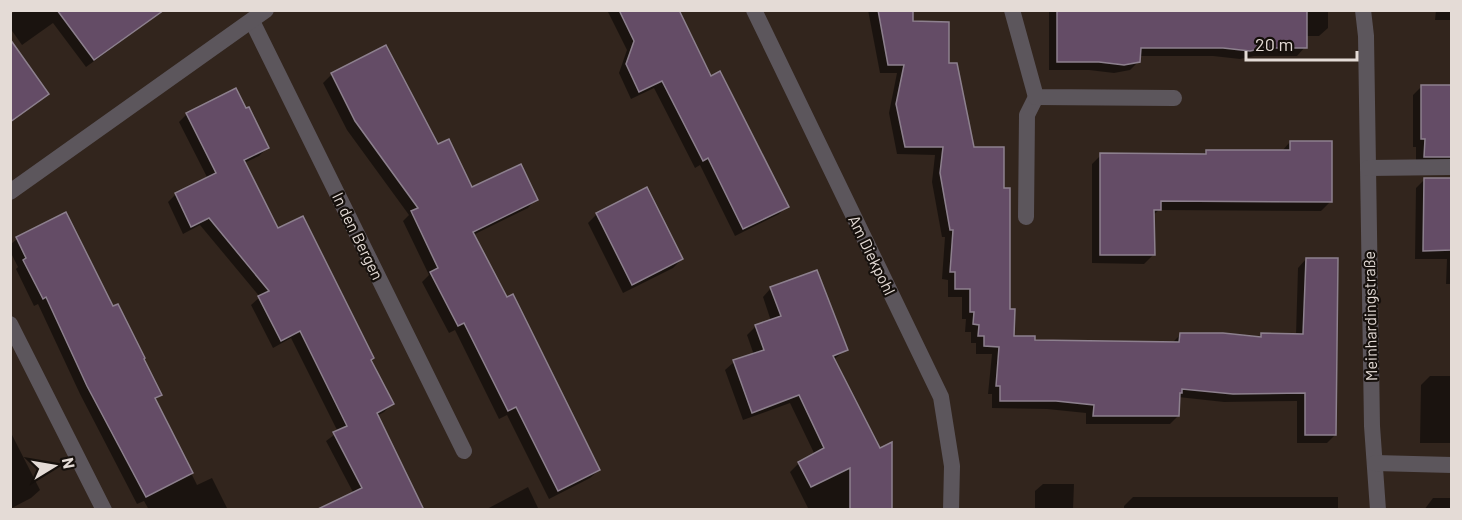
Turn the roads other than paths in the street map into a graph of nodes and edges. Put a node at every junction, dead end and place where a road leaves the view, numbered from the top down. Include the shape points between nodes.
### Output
1 (266, 10) edge
2 (754, 10) edge
3 (1012, 10) edge
4 (1363, 10) edge
5 (252, 21) junction
6 (1036, 97) junction
7 (1174, 98) dead end
8 (1452, 167) edge
9 (1368, 168) junction
10 (10, 192) edge
11 (1026, 218) dead end
12 (10, 324) edge
13 (464, 451) dead end
14 (1375, 463) junction
15 (1452, 465) edge
16 (104, 510) edge
17 (951, 510) edge
18 (1378, 510) edge

1 - 5 street
2 - 17 street, Am Diekpohl via 941,397 952,466
3 - 6 street
4 - 9 street, Meinhardingstraße
5 - 10 street
5 - 13 street, In den Bergen
6 - 7 street
6 - 11 street via 1028,115
8 - 9 street
9 - 14 street, Meinhardingstraße
12 - 16 street
14 - 15 street
14 - 18 street, Meinhardingstraße

